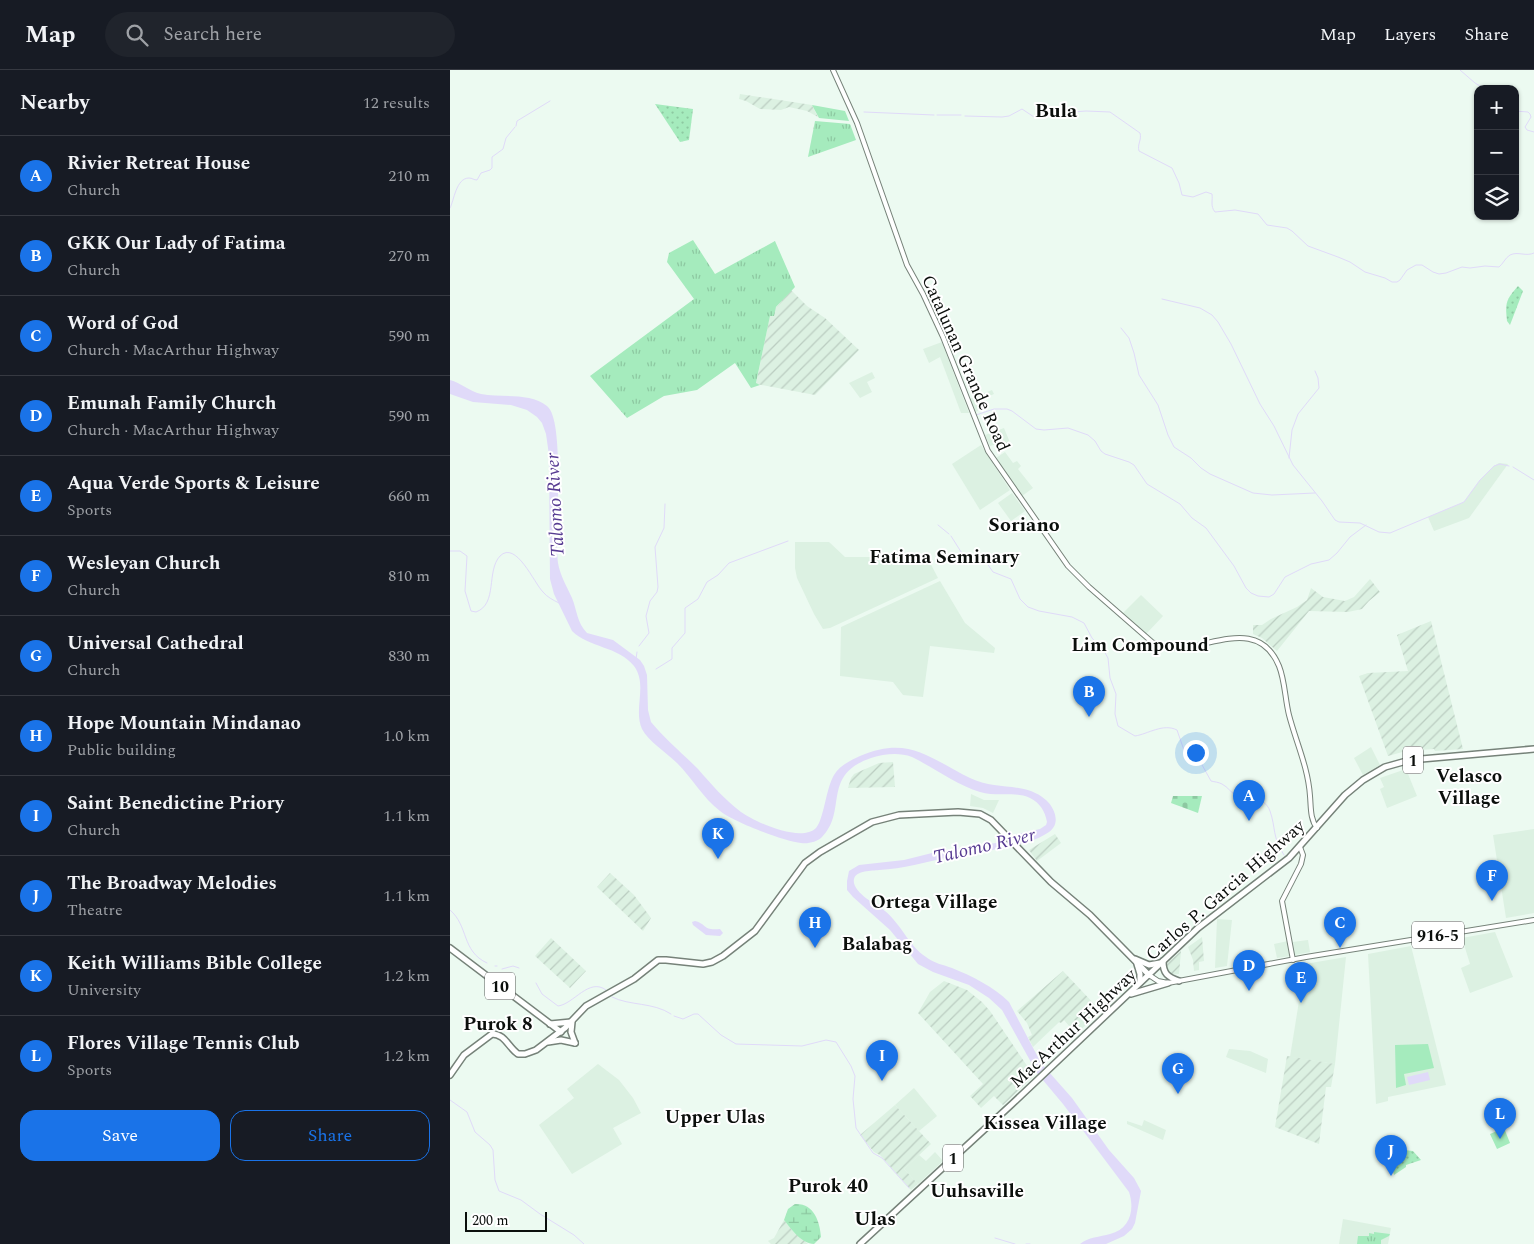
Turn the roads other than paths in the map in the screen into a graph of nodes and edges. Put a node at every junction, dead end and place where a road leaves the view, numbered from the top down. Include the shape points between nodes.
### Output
1 (834, 70) edge
2 (1534, 749) edge
3 (1317, 828) junction
4 (1300, 847) junction
5 (1534, 920) edge
6 (450, 948) edge
7 (1133, 959) junction
8 (1293, 960) junction
9 (1163, 961) junction
10 (1149, 975) junction
11 (1179, 981) junction
12 (1140, 983) junction
13 (1168, 983) junction
14 (1128, 994) junction
15 (572, 1022) junction
16 (549, 1024) junction
17 (560, 1032) junction
18 (545, 1043) junction
19 (450, 1075) edge
20 (860, 1244) edge

1 - 3 main road, Catalunan Grande Road via 857,123 907,266 940,332 992,458 1070,569 1152,642 1174,648 1243,638 1258,642 1272,653 1282,674 1288,710 1309,787 1312,819
2 - 3 highway, Carlos P. Garcia Highway / 1 via 1418,759 1386,767 1351,789
3 - 4 highway, Carlos P. Garcia Highway / 1
4 - 8 main road via 1303,855 1301,864 1282,901
4 - 9 highway, Carlos P. Garcia Highway / 1 via 1206,921
5 - 8 main road, 916-5
6 - 16 highway, 10
7 - 9 highway via 1149,965
7 - 10 highway
7 - 12 highway via 1140,972
7 - 15 highway via 991,820 968,812 899,815 872,822 805,863 755,931 723,956 703,964 658,960 634,979 586,1006
8 - 11 main road, 916-5
9 - 10 highway, Carlos P. Garcia Highway / 1
9 - 11 highway via 1163,971
10 - 12 highway, MacArthur Highway / 1
10 - 13 main road, MacArthur Highway via 1158,982
11 - 13 main road, 916-5
12 - 14 highway, MacArthur Highway / 1
13 - 14 highway
14 - 20 highway, MacArthur Highway / 1
15 - 16 highway
15 - 17 highway
15 - 18 highway via 575,1043 561,1040
16 - 17 highway, 10
16 - 18 highway via 551,1033
17 - 18 highway
18 - 19 highway via 532,1052 521,1054 500,1036 489,1035 464,1055

